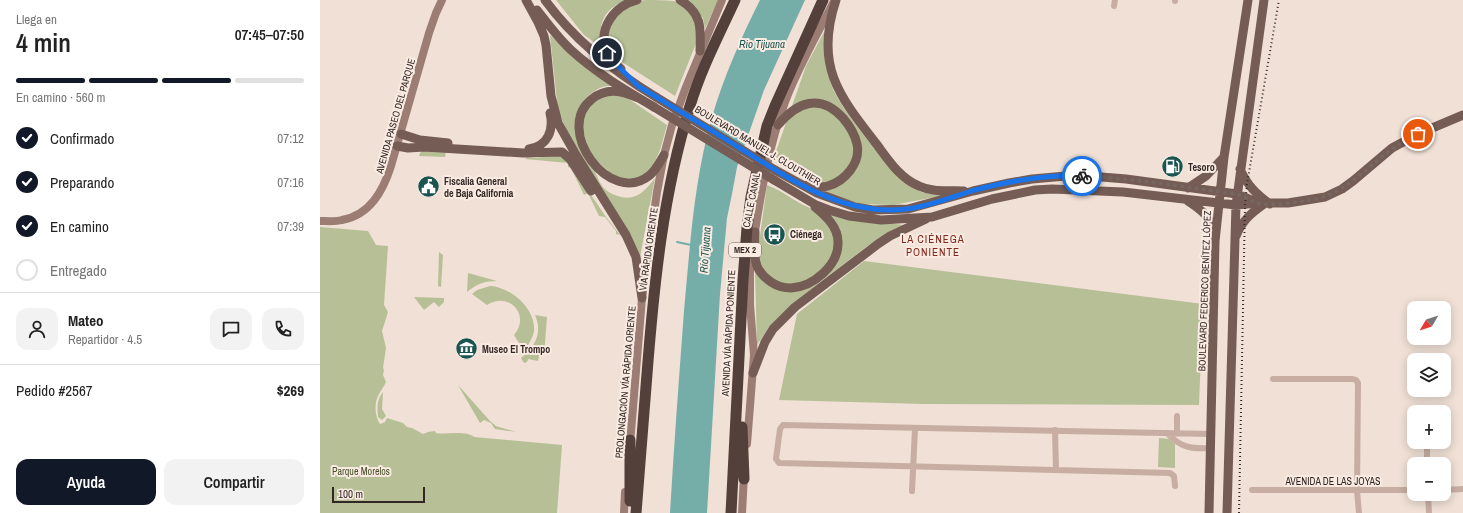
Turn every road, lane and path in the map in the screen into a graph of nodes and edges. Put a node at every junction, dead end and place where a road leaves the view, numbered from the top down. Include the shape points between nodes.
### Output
1 (442, 0) edge
2 (528, 0) edge
3 (545, 0) edge
4 (637, 0) edge
5 (680, 0) edge
6 (722, 0) edge
7 (735, 0) edge
8 (823, 0) edge
9 (835, 0) edge
10 (1248, 0) edge
11 (1264, 0) edge
12 (700, 51) junction
13 (547, 54) junction
14 (1237, 69) junction
15 (1254, 73) junction
16 (638, 86) junction
17 (638, 98) junction
18 (1463, 115) edge
19 (778, 125) junction
20 (401, 134) junction
21 (397, 146) junction
22 (664, 155) junction
23 (1224, 157) junction
24 (1240, 169) junction
25 (798, 182) junction
26 (1188, 188) junction
27 (973, 191) junction
28 (1220, 192) junction
29 (1237, 194) junction
30 (804, 197) junction
31 (1185, 200) junction
32 (1219, 203) junction
33 (1264, 204) junction
34 (1236, 205) junction
35 (932, 217) junction
36 (320, 221) edge
37 (621, 226) junction
38 (755, 232) junction
39 (1216, 241) junction
40 (1234, 241) junction
41 (642, 298) junction
42 (739, 369) junction
43 (752, 373) junction
44 (1273, 379) dead end
45 (1177, 416) dead end
46 (915, 429) junction
47 (1055, 430) junction
48 (1167, 433) junction
49 (1177, 433) junction
50 (1211, 434) junction
51 (630, 440) junction
52 (1211, 448) junction
53 (912, 466) junction
54 (1056, 470) junction
55 (744, 479) junction
56 (1175, 486) dead end
57 (1463, 489) edge
58 (1252, 490) dead end
59 (1407, 490) edge
60 (1451, 490) edge
61 (912, 491) dead end
62 (1357, 491) junction
63 (1428, 501) edge
64 (624, 513) edge
65 (630, 513) edge
66 (636, 513) edge
67 (730, 513) edge
68 (742, 513) edge
69 (1209, 513) edge
70 (1226, 513) edge
71 (1359, 513) edge
72 (1429, 513) edge

1 - 20 main road, AVENIDA PASEO DEL PARQUE via 429,33
2 - 13 main road via 542,29
2 - 17 main road, BOULEVARD MANUEL J. CLOUTHIER via 570,49 603,76
3 - 16 main road, BOULEVARD MANUEL J. CLOUTHIER via 576,37
4 - 16 main road via 614,12 605,28 604,37 607,53
5 - 12 main road via 693,11 700,23
6 - 12 main road, PROLONGACIÓN VÍA RÁPIDA ORIENTE
7 - 66 highway, VÍA RÁPIDA ORIENTE via 690,104 672,178 654,293
8 - 42 highway, AVENIDA VÍA RÁPIDA PONIENTE / MEX 2 via 775,106 761,148 747,228
9 - 19 main road, CALLE CANAL via 785,101
9 - 27 main road via 828,25 828,53 834,81 845,103 907,180 940,192
10 - 14 main road, BOULEVARD FEDERICO BENÍTEZ LÓPEZ
11 - 15 main road
12 - 22 main road, PROLONGACIÓN VÍA RÁPIDA ORIENTE via 672,125
13 - 20 main road via 545,83 552,126 550,134 539,146 523,150 476,146 427,141
13 - 37 main road via 551,96 558,123
14 - 15 main road
14 - 23 main road, BOULEVARD FEDERICO BENÍTEZ LÓPEZ
15 - 24 main road
16 - 25 main road, BOULEVARD MANUEL J. CLOUTHIER, bridge
17 - 22 main road via 624,92 610,91 591,99 578,121 582,143 599,170 620,182 636,182 649,176
17 - 30 main road, BOULEVARD MANUEL J. CLOUTHIER, bridge
18 - 33 main road, BOULEVARD MANUEL J. CLOUTHIER via 1392,148 1342,189 1311,200
19 - 25 main road via 794,109 805,104 817,103 831,107 837,112 854,136 858,152 843,178 823,187
19 - 38 main road, CALLE CANAL via 762,188
20 - 21 main road, AVENIDA PASEO DEL PARQUE
21 - 36 main road, AVENIDA PASEO DEL PARQUE via 384,186 374,201 363,211 349,218
21 - 37 main road via 523,153 562,152 570,159 598,202
22 - 41 main road, PROLONGACIÓN VÍA RÁPIDA ORIENTE
23 - 26 main road via 1206,176
23 - 28 main road, BOULEVARD FEDERICO BENÍTEZ LÓPEZ
24 - 29 main road
24 - 33 main road via 1247,184
25 - 27 main road, BOULEVARD MANUEL J. CLOUTHIER via 839,202 873,210 908,209
26 - 27 main road, BOULEVARD MANUEL J. CLOUTHIER via 1077,175 1032,179
26 - 28 main road, BOULEVARD MANUEL J. CLOUTHIER
28 - 29 main road, BOULEVARD MANUEL J. CLOUTHIER
28 - 32 main road, BOULEVARD FEDERICO BENÍTEZ LÓPEZ
29 - 33 main road, BOULEVARD MANUEL J. CLOUTHIER
29 - 34 main road
30 - 35 main road, BOULEVARD MANUEL J. CLOUTHIER via 829,210 863,218 881,220
30 - 38 main road via 830,221 838,242 829,267 813,281 799,287 788,288 776,285 766,278 757,266
31 - 32 main road, BOULEVARD MANUEL J. CLOUTHIER
31 - 35 main road, BOULEVARD MANUEL J. CLOUTHIER via 1123,192 1040,190 992,199
31 - 39 main road via 1203,212 1212,226
32 - 34 main road, BOULEVARD MANUEL J. CLOUTHIER
32 - 39 main road, BOULEVARD FEDERICO BENÍTEZ LÓPEZ
33 - 34 main road, BOULEVARD MANUEL J. CLOUTHIER
33 - 40 main road via 1245,220
34 - 40 main road
35 - 43 main road via 890,236 795,307 773,329
37 - 41 main road via 636,257
38 - 43 main road, CALLE CANAL via 750,273 754,355
39 - 50 main road, BOULEVARD FEDERICO BENÍTEZ LÓPEZ
40 - 70 main road
41 - 51 main road, PROLONGACIÓN VÍA RÁPIDA ORIENTE
42 - 55 highway
42 - 67 highway, AVENIDA VÍA RÁPIDA PONIENTE / MEX 2
43 - 55 main road, CALLE CANAL
44 - 62 street via 1356,380
45 - 49 street
46 - 47 street
46 - 53 street
46 - 53 street via 782,425 776,459 779,463
47 - 48 street
47 - 54 street
48 - 49 street
48 - 52 street via 1183,446
49 - 50 street
50 - 52 main road, BOULEVARD FEDERICO BENÍTEZ LÓPEZ
51 - 64 main road, PROLONGACIÓN VÍA RÁPIDA ORIENTE
51 - 65 highway
52 - 69 main road, BOULEVARD FEDERICO BENÍTEZ LÓPEZ
53 - 54 street
53 - 61 street
54 - 56 street via 1170,473 1174,476
55 - 68 main road, CALLE CANAL
57 - 60 street
58 - 62 street, AVENIDA DE LAS JOYAS
59 - 62 street, AVENIDA DE LAS JOYAS
62 - 71 street
63 - 72 street

